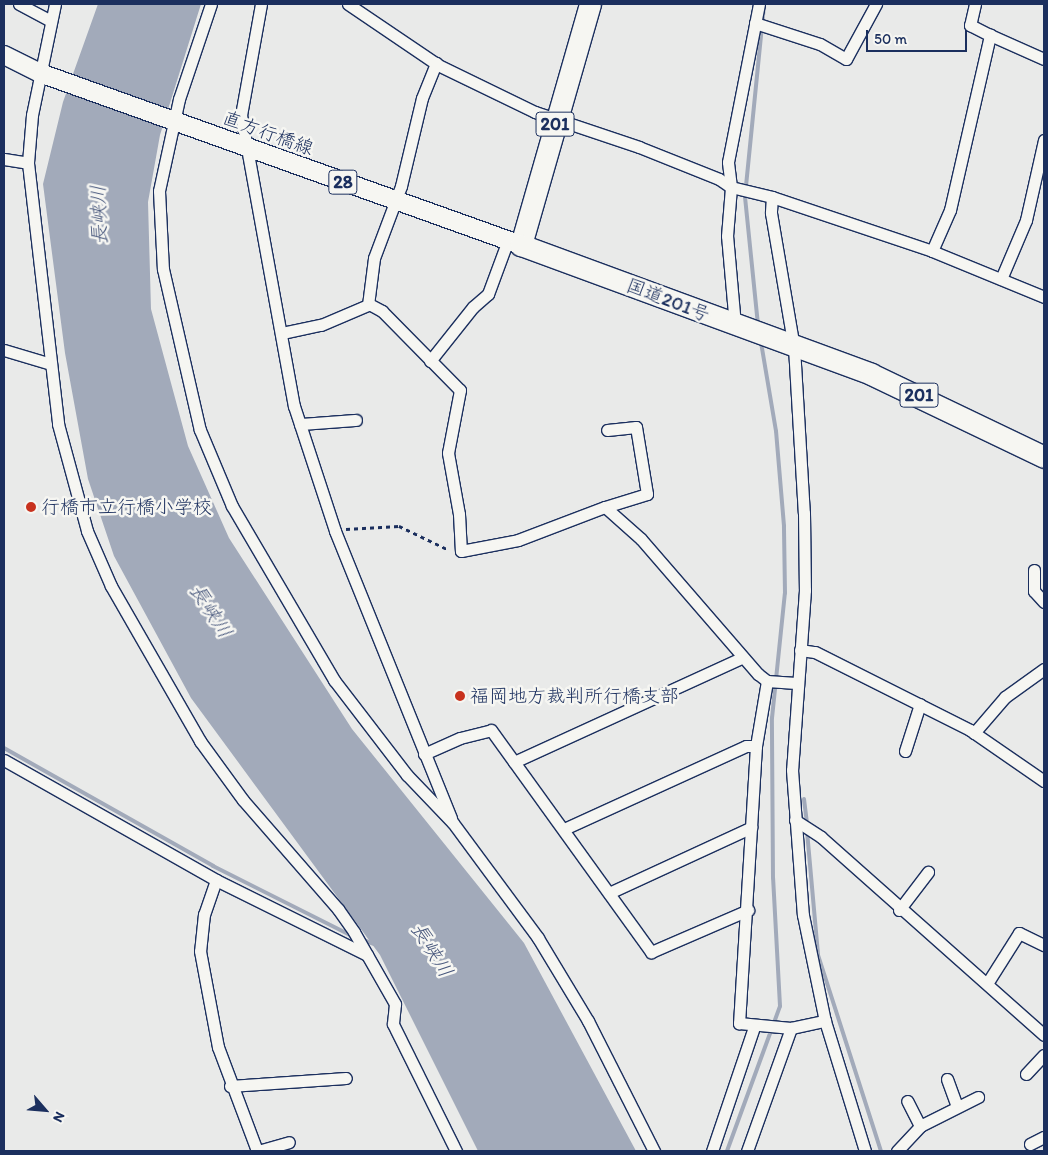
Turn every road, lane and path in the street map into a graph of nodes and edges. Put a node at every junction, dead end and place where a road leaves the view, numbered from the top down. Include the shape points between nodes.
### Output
1 (18, 4) edge
2 (55, 4) edge
3 (211, 4) edge
4 (261, 4) edge
5 (348, 4) edge
6 (590, 4) edge
7 (759, 4) edge
8 (876, 4) edge
9 (976, 4) edge
10 (51, 20) junction
11 (755, 23) junction
12 (990, 35) junction
13 (4, 55) edge
14 (1044, 59) edge
15 (436, 63) junction
16 (47, 76) junction
17 (170, 119) junction
18 (556, 119) junction
19 (1044, 140) edge
20 (245, 147) junction
21 (4, 160) edge
22 (28, 163) junction
23 (734, 188) junction
24 (769, 198) junction
25 (394, 200) junction
26 (514, 243) junction
27 (932, 252) junction
28 (1001, 279) junction
29 (1044, 297) edge
30 (369, 304) junction
31 (740, 328) junction
32 (282, 333) junction
33 (792, 346) junction
34 (4, 350) edge
35 (430, 361) junction
36 (51, 364) junction
37 (356, 420) dead end
38 (300, 424) junction
39 (607, 430) dead end
40 (1044, 457) edge
41 (605, 507) junction
42 (335, 531) junction
43 (461, 551) junction
44 (1034, 570) dead end
45 (1044, 602) edge
46 (800, 650) junction
47 (741, 658) junction
48 (1044, 670) edge
49 (767, 681) junction
50 (792, 682) junction
51 (920, 704) junction
52 (974, 733) junction
53 (756, 746) junction
54 (905, 751) dead end
55 (424, 754) junction
56 (4, 760) edge
57 (514, 762) junction
58 (430, 770) junction
59 (407, 776) junction
60 (1044, 781) edge
61 (795, 820) junction
62 (453, 822) junction
63 (752, 827) junction
64 (564, 829) junction
65 (928, 872) dead end
66 (216, 880) junction
67 (609, 893) junction
68 (748, 910) junction
69 (899, 910) junction
70 (1044, 945) edge
71 (367, 955) junction
72 (988, 982) junction
73 (825, 1021) junction
74 (754, 1027) junction
75 (786, 1028) junction
76 (1044, 1034) edge
77 (1044, 1055) edge
78 (1026, 1074) dead end
79 (346, 1078) dead end
80 (947, 1079) dead end
81 (230, 1086) junction
82 (978, 1097) dead end
83 (907, 1101) dead end
84 (957, 1106) junction
85 (920, 1126) junction
86 (1044, 1138) edge
87 (289, 1142) dead end
88 (1030, 1144) dead end
89 (258, 1151) edge
90 (456, 1151) edge
91 (654, 1151) edge
92 (712, 1151) edge
93 (747, 1151) edge
94 (865, 1151) edge
95 (897, 1151) edge

1 - 10 street
2 - 10 street
3 - 17 street
4 - 20 street via 241,114
5 - 15 street
6 - 18 highway, 201
7 - 11 street
8 - 11 street via 846,59 820,44
9 - 12 street via 970,25
10 - 16 street
11 - 23 street via 728,162
12 - 14 street
12 - 27 street via 950,210
13 - 16 main road, 直方行橋線 / 28
15 - 18 street via 469,82
15 - 25 street via 422,98 405,171
16 - 17 main road, 直方行橋線 / 28
16 - 22 street
17 - 20 main road, 直方行橋線 / 28
17 - 59 street via 159,191 163,269 200,430 232,506 255,548 334,680
18 - 23 street via 640,147
18 - 26 highway, 201
19 - 28 street via 1026,220
20 - 25 main road, 直方行橋線 / 28
20 - 32 street via 270,256
21 - 22 street
22 - 36 street
23 - 24 street
23 - 31 street via 727,236
24 - 27 street
24 - 33 street
25 - 26 main road, 直方行橋線 / 28
25 - 30 street via 371,266
26 - 31 highway, 国道201号 / 201
26 - 35 street via 488,294 473,307
27 - 28 street
28 - 29 street
30 - 32 street via 320,324
30 - 35 street via 382,311
31 - 33 highway, 国道201号 / 201
32 - 38 street
33 - 40 highway, 国道201号 / 201 via 871,374
33 - 46 street via 804,513
34 - 36 street
35 - 43 street via 457,385 462,395 448,453 460,514
36 - 71 street via 58,424 73,486 87,531 116,595 200,741 243,800 338,909
37 - 38 street
38 - 42 street
39 - 41 street via 636,427 647,494
41 - 43 street via 518,540
41 - 47 street via 641,539
42 - 43 path via 374,524 399,526 446,550
42 - 55 street
44 - 45 street via 1034,591
46 - 50 street
46 - 51 street via 815,652
47 - 49 street
47 - 57 street
48 - 52 street via 1005,697
49 - 50 street
49 - 53 street
50 - 61 street
51 - 52 street
51 - 54 street
52 - 60 street
53 - 63 street
53 - 64 street via 746,746
55 - 57 street via 460,738 491,730
55 - 58 street
56 - 66 street
57 - 64 street
58 - 59 street via 415,778
58 - 62 street
59 - 62 street
61 - 69 street via 821,837
61 - 73 street via 803,915
62 - 91 street via 538,938 588,1021
63 - 67 street
63 - 68 street
64 - 67 street
65 - 69 street
66 - 71 street
66 - 81 street via 204,914 200,951
67 - 68 street via 651,952
68 - 74 street via 737,1010 739,1024
69 - 72 street
70 - 72 street via 1019,933
71 - 90 street via 394,1004 393,1024
72 - 76 street
73 - 75 street
73 - 94 street
74 - 75 street
74 - 92 street
75 - 93 street
77 - 78 street
79 - 81 street
80 - 84 street
81 - 89 street
82 - 84 street
83 - 85 street
84 - 85 street
85 - 95 street
86 - 88 street
87 - 89 street

